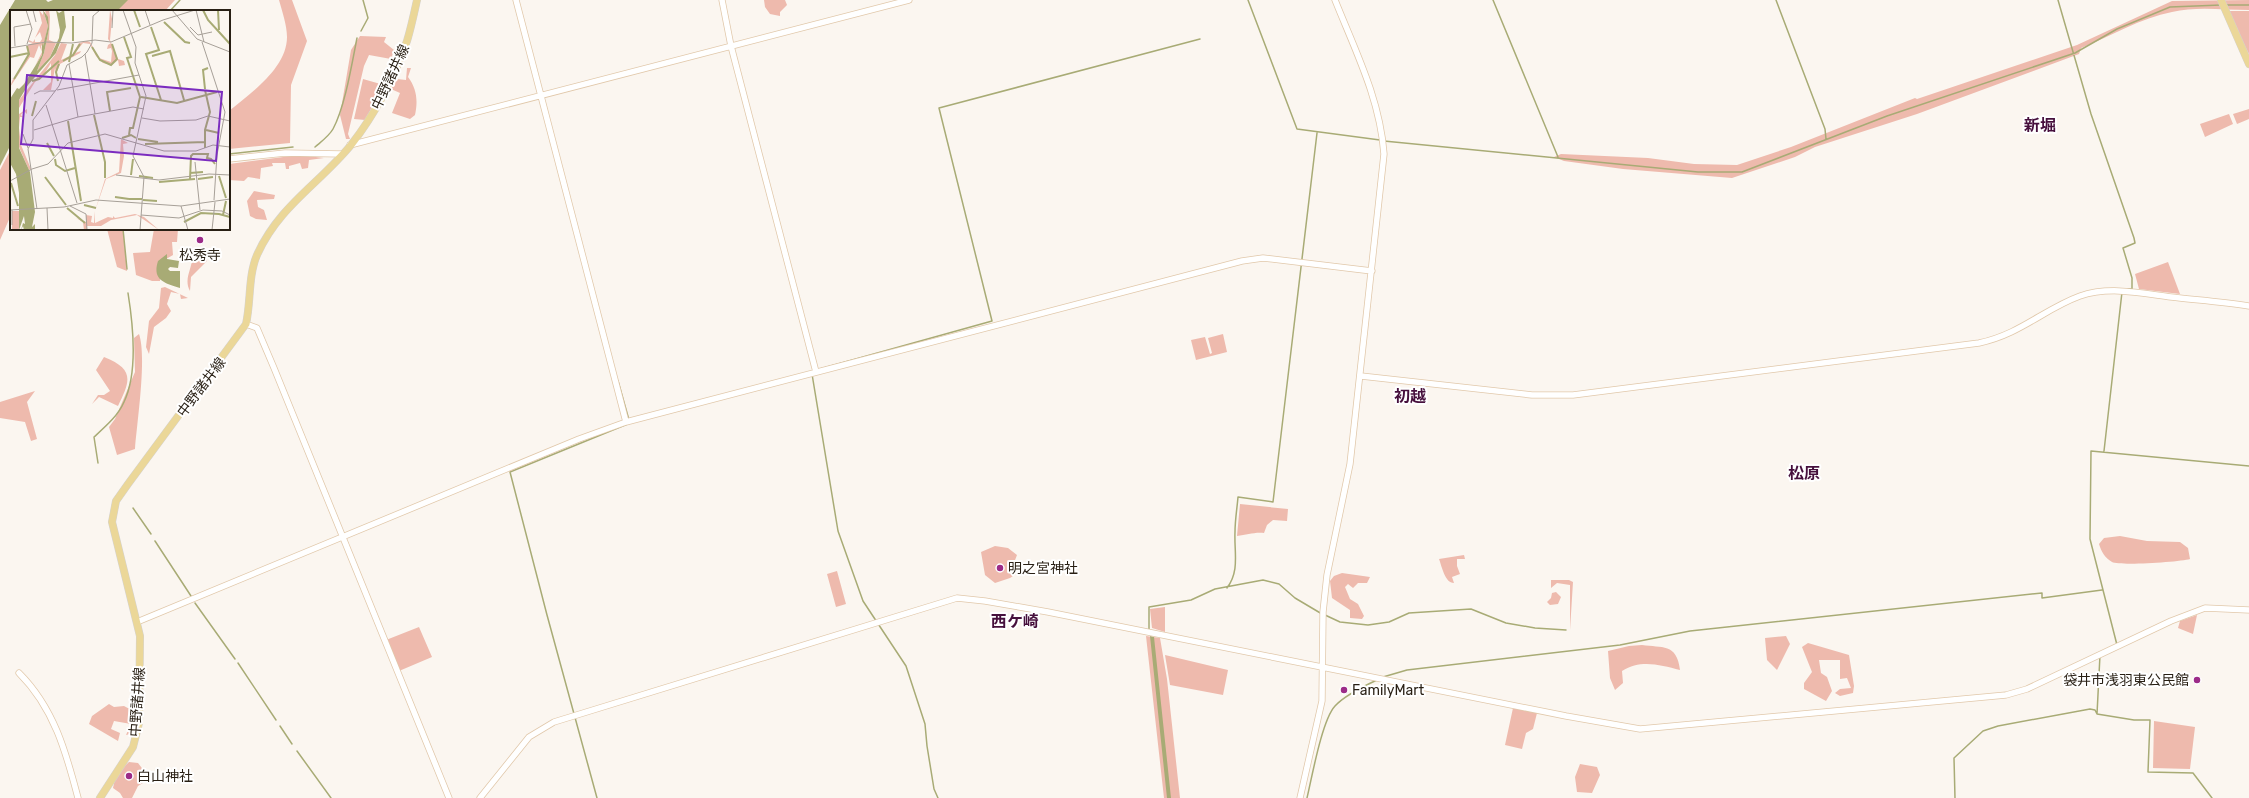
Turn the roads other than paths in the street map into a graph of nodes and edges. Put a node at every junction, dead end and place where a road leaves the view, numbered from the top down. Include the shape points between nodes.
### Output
1 (417, 0) edge
2 (516, 0) edge
3 (722, 0) edge
4 (909, 0) edge
5 (1335, 0) edge
6 (2221, 0) edge
7 (731, 46) junction
8 (2249, 64) edge
9 (540, 97) junction
10 (350, 145) junction
11 (342, 154) junction
12 (230, 159) edge
13 (1372, 272) junction
14 (2249, 306) edge
15 (246, 324) junction
16 (816, 372) junction
17 (1361, 376) junction
18 (626, 422) junction
19 (343, 536) junction
20 (2249, 610) edge
21 (137, 622) junction
22 (1322, 668) junction
23 (19, 674) dead end
24 (78, 798) edge
25 (100, 798) edge
26 (449, 798) edge
27 (480, 798) edge
28 (1300, 798) edge

1 - 10 main road, 中野諸井線 via 407,41 385,92
2 - 9 street
3 - 7 street
4 - 7 street
5 - 13 street via 1376,104 1382,131 1383,166
6 - 8 main road
7 - 9 street
7 - 16 street
9 - 10 street
9 - 18 street
10 - 11 main road, 中野諸井線
11 - 12 street via 285,153
11 - 15 main road, 中野諸井線 via 290,205 264,242 253,264
13 - 16 street via 1263,258 1242,261
13 - 17 street
14 - 17 street via 2126,292 2094,293 2074,299 2011,334 1979,343 1573,395 1532,395
15 - 19 street via 257,328
15 - 21 main road, 中野諸井線 via 113,508 112,522
16 - 18 street
17 - 22 street via 1350,464 1327,575 1323,612
18 - 19 street
19 - 21 street
19 - 26 street
20 - 22 street via 2204,608 2027,689 2006,695 1640,729
21 - 25 main road, 中野諸井線 via 140,648 137,736 128,755
22 - 27 street via 979,600 950,599 554,722 530,737
22 - 28 street via 1321,714
23 - 24 street via 44,702 67,754

